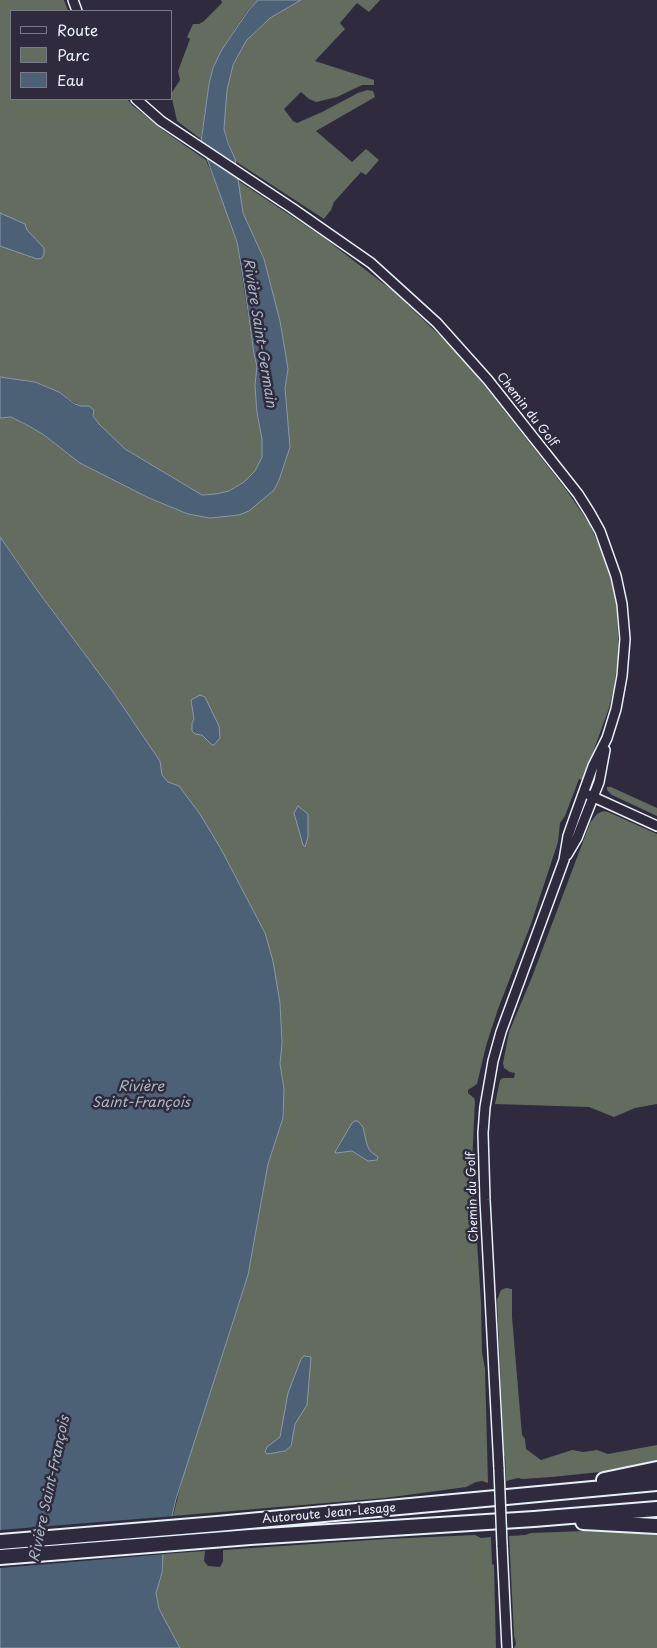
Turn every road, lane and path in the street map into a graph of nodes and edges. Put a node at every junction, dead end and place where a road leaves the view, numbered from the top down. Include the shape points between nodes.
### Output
1 (137, 100) edge
2 (607, 738) junction
3 (584, 792) junction
4 (593, 797) junction
5 (657, 826) edge
6 (564, 860) junction
7 (657, 1470) edge
8 (657, 1483) edge
9 (525, 1495) junction
10 (657, 1508) edge
11 (534, 1519) junction
12 (657, 1526) edge
13 (0, 1542) edge
14 (0, 1557) edge
15 (507, 1648) edge

1 - 2 street, Chemin du Golf via 161,121 371,263 437,323 488,380 578,494 600,531 613,566 624,620 622,676
2 - 3 street
2 - 4 street
3 - 4 street
3 - 6 street via 568,836
4 - 5 street
4 - 6 street via 577,838
6 - 15 street, Chemin du Golf, bridge via 501,1032 493,1061 483,1133
7 - 9 highway
8 - 9 highway, Autoroute Jean-Lesage
9 - 13 highway, Autoroute Jean-Lesage
10 - 11 highway, Autoroute Jean-Lesage
11 - 12 highway
11 - 14 highway, Autoroute Jean-Lesage

